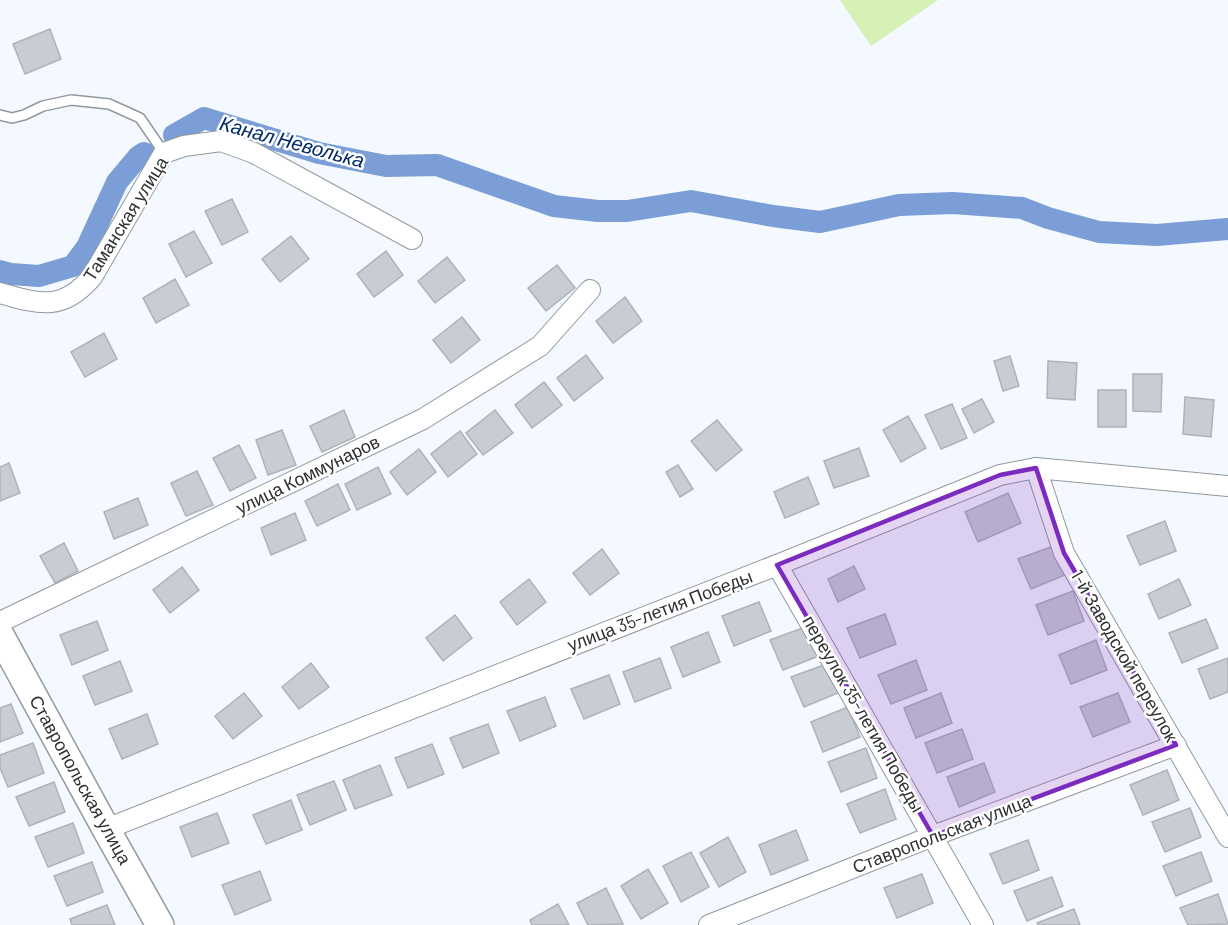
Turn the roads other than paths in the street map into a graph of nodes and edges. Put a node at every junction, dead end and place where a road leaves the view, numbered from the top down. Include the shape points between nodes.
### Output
1 (0, 115) edge
2 (165, 153) junction
3 (412, 239) dead end
4 (590, 290) dead end
5 (0, 293) edge
6 (1036, 468) junction
7 (1228, 486) edge
8 (777, 565) junction
9 (0, 622) edge
10 (0, 635) edge
11 (1176, 745) junction
12 (106, 829) junction
13 (933, 836) junction
14 (1228, 837) edge
15 (160, 925) edge
16 (709, 925) edge
17 (983, 925) edge

1 - 2 lane via 12,118 71,100 108,104 140,118
2 - 3 street, Таманская улица via 221,141 254,153
2 - 5 street, Таманская улица via 81,290 47,304
4 - 9 street, улица Коммунаров via 540,346 423,419
6 - 7 street, улица 35-летия Победы
6 - 8 street, улица 35-летия Победы via 1000,474
6 - 11 street, 1-й Заводской переулок via 1064,553
8 - 12 street, улица 35-летия Победы
8 - 13 street, переулок 35-летия Победы
10 - 12 main road, Ставропольская улица
11 - 13 street, Ставропольская улица
11 - 14 street, 1-й Заводской переулок
12 - 15 main road, Ставропольская улица
13 - 16 street, Ставропольская улица
13 - 17 street, переулок 35-летия Победы

